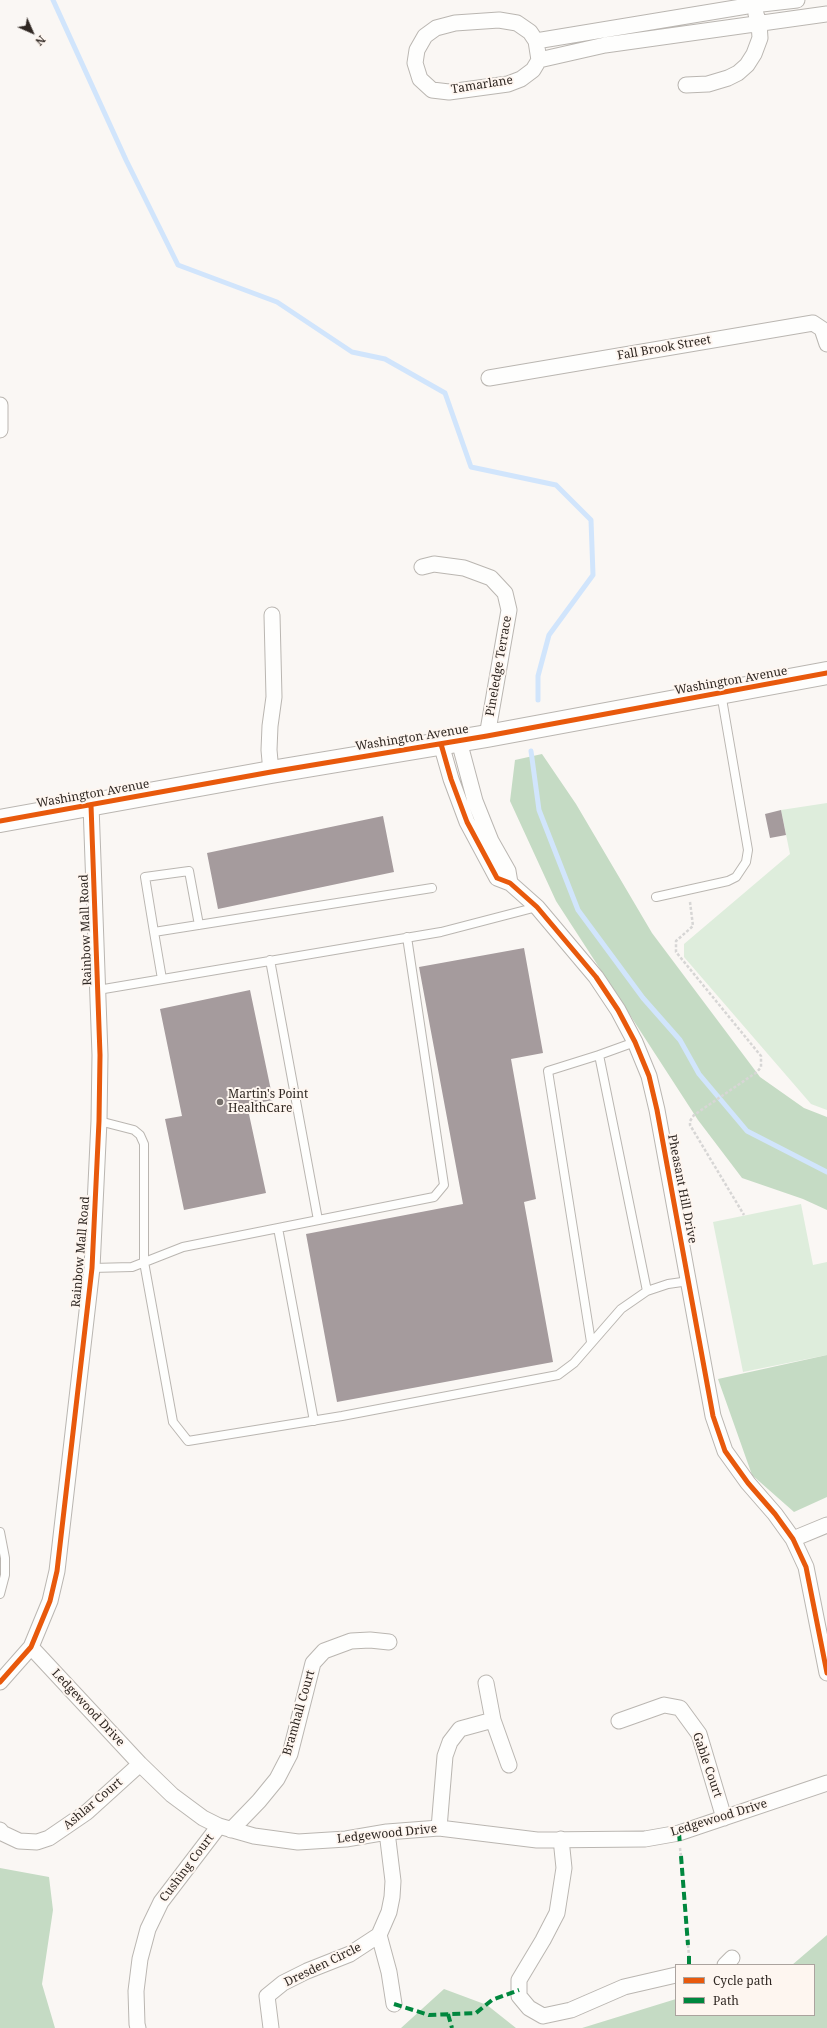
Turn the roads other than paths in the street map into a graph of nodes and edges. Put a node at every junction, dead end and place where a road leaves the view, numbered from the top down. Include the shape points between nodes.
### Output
1 (797, 0) edge
2 (752, 3) edge
3 (827, 14) edge
4 (760, 22) junction
5 (536, 41) junction
6 (539, 60) junction
7 (686, 85) dead end
8 (827, 344) edge
9 (489, 378) dead end
10 (0, 406) edge
11 (0, 430) edge
12 (422, 567) dead end
13 (272, 615) dead end
14 (827, 673) edge
15 (721, 693) junction
16 (487, 736) junction
17 (450, 742) junction
18 (271, 772) junction
19 (91, 805) junction
20 (0, 821) edge
21 (432, 888) dead end
22 (656, 897) dead end
23 (537, 906) junction
24 (199, 925) junction
25 (154, 932) junction
26 (407, 937) junction
27 (270, 960) junction
28 (162, 979) junction
29 (98, 990) junction
30 (636, 1042) junction
31 (599, 1055) junction
32 (99, 1121) junction
33 (318, 1220) junction
34 (278, 1228) junction
35 (144, 1262) junction
36 (92, 1268) junction
37 (689, 1281) junction
38 (647, 1291) junction
39 (591, 1342) junction
40 (314, 1421) junction
41 (827, 1525) edge
42 (0, 1532) edge
43 (793, 1539) junction
44 (0, 1594) edge
45 (389, 1642) dead end
46 (31, 1648) junction
47 (827, 1673) edge
48 (0, 1682) edge
49 (486, 1683) dead end
50 (493, 1720) junction
51 (619, 1721) dead end
52 (140, 1764) junction
53 (509, 1764) dead end
54 (827, 1783) edge
55 (724, 1818) junction
56 (225, 1828) junction
57 (439, 1828) junction
58 (0, 1830) edge
59 (387, 1832) junction
60 (561, 1839) junction
61 (379, 1935) junction
62 (675, 1975) edge
63 (394, 2004) dead end
64 (138, 2028) edge
65 (270, 2028) edge

1 - 2 street
2 - 4 street
2 - 5 street
3 - 4 street
4 - 6 street via 605,45
4 - 7 street via 760,38 754,54 738,73 708,84
5 - 6 street
5 - 6 street, Tamarlane via 530,32 517,23 499,20 455,23 436,28 425,36 417,50 415,63 420,79 432,90 449,92 508,84 533,70
8 - 9 street, Fall Brook Street via 822,329 813,323
10 - 11 street
12 - 16 street, Pineledge Terrace via 434,564 464,568 491,578 505,593 509,610
13 - 18 street via 274,689 269,750
14 - 15 main road, Washington Avenue
15 - 16 main road, Washington Avenue
15 - 22 lane via 748,850 746,862 736,877 728,881
16 - 17 main road, Washington Avenue
17 - 18 main road, Washington Avenue
17 - 23 street, Pheasant Hill Drive via 451,780 475,840 497,878 510,883
18 - 19 main road, Washington Avenue
19 - 20 main road, Washington Avenue
19 - 29 street, Rainbow Mall Road
21 - 24 lane
23 - 26 lane via 441,932
23 - 30 street, Pheasant Hill Drive via 596,978
24 - 25 lane
24 - 25 lane via 189,871 145,877
25 - 28 lane
26 - 27 lane
26 - 33 lane via 444,1185 434,1196
27 - 28 lane
27 - 33 lane
28 - 29 lane
29 - 32 street, Rainbow Mall Road
30 - 31 lane
30 - 37 street, Pheasant Hill Drive via 649,1076 657,1110
31 - 38 lane
31 - 39 lane via 548,1070
32 - 35 lane via 134,1130 144,1144
32 - 36 street, Rainbow Mall Road
33 - 34 lane
34 - 35 lane via 183,1247
34 - 40 lane
35 - 36 lane via 132,1267
35 - 40 lane via 174,1422 188,1441
36 - 46 street, Rainbow Mall Road via 57,1571 50,1601
37 - 38 lane
37 - 43 street, Pheasant Hill Drive via 713,1416 725,1451
38 - 39 lane via 621,1309
39 - 40 lane via 574,1363 558,1375
41 - 43 street
42 - 44 lane via 5,1558 5,1575
43 - 47 street, Pheasant Hill Drive via 806,1567
45 - 56 street, Bramhall Court via 351,1641 324,1651 313,1663 290,1754 276,1779 250,1811
46 - 48 street, Rainbow Mall Road
46 - 52 street, Ledgewood Drive
49 - 50 street
50 - 53 street
50 - 57 street via 460,1729 450,1742 445,1756
51 - 55 street, Gable Court via 664,1705 680,1708 699,1734
52 - 56 street, Ledgewood Drive via 187,1807
52 - 58 street, Ashlar Court via 87,1812 49,1838 36,1842 19,1841
54 - 55 street, Ledgewood Drive
55 - 60 street, Ledgewood Drive via 679,1833 646,1839
56 - 59 street, Ledgewood Drive via 254,1836 298,1842 346,1839
56 - 64 street, Cushing Court via 161,1902 148,1929 140,1959 136,1991
57 - 59 street, Ledgewood Drive
57 - 60 street, Ledgewood Drive via 537,1840
59 - 61 street via 393,1881 392,1897 389,1912
60 - 62 street via 564,1868 557,1913 519,1980 519,1996 529,2008 543,2016 571,2010 624,1987
61 - 63 street
61 - 65 street, Dresden Circle via 350,1954 307,1971 267,1996

